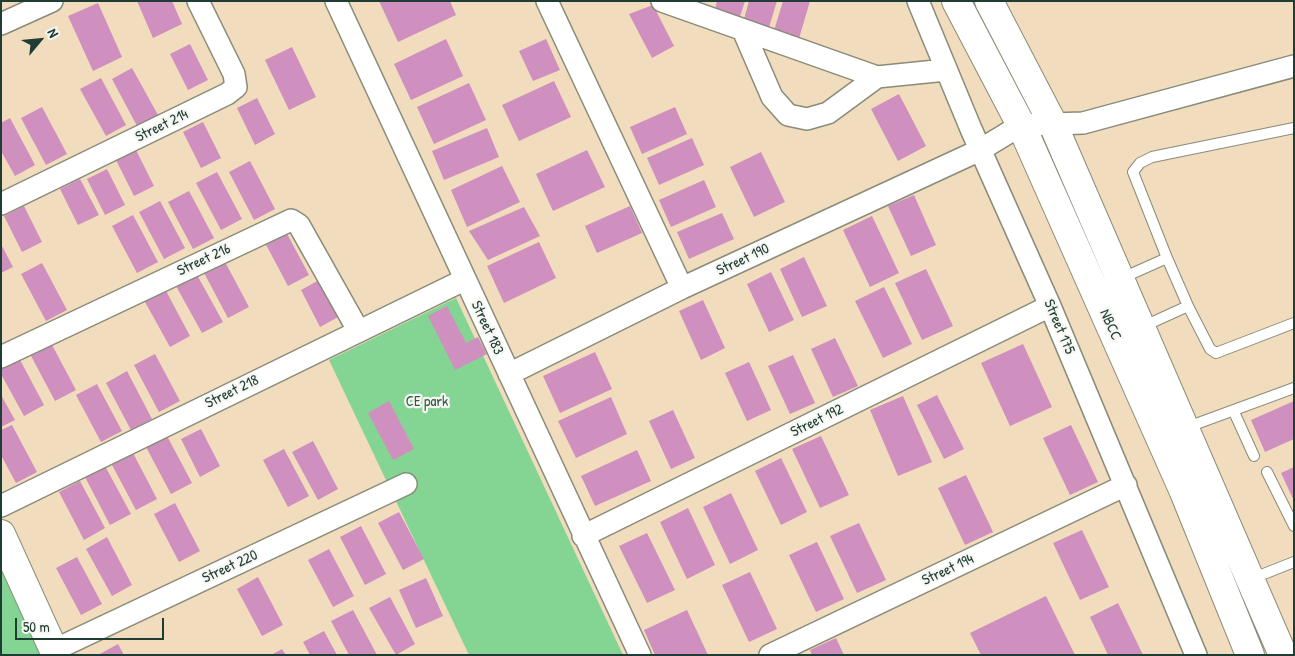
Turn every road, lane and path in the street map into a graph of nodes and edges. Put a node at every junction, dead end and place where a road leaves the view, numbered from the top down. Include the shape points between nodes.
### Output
1 (52, 1) edge
2 (198, 1) edge
3 (336, 1) edge
4 (548, 1) edge
5 (662, 1) edge
6 (918, 1) edge
7 (956, 1) edge
8 (989, 1) edge
9 (1, 24) edge
10 (743, 30) junction
11 (1294, 66) edge
12 (946, 70) junction
13 (877, 77) junction
14 (1052, 122) junction
15 (1021, 125) junction
16 (1294, 128) edge
17 (980, 150) junction
18 (1, 204) edge
19 (1167, 258) junction
20 (1119, 279) junction
21 (464, 280) junction
22 (682, 288) junction
23 (1050, 306) junction
24 (1188, 306) junction
25 (1294, 323) edge
26 (1140, 328) junction
27 (358, 330) junction
28 (1, 357) edge
29 (508, 374) junction
30 (1294, 388) edge
31 (1234, 412) junction
32 (1184, 428) junction
33 (1254, 456) dead end
34 (1267, 472) dead end
35 (406, 484) dead end
36 (1126, 485) junction
37 (1, 506) edge
38 (1294, 526) edge
39 (1, 534) edge
40 (583, 536) junction
41 (1294, 562) edge
42 (1250, 580) junction
43 (55, 652) edge
44 (1294, 652) edge
45 (640, 655) edge
46 (770, 655) edge
47 (1196, 655) edge
48 (1250, 655) edge
49 (1285, 655) edge

1 - 9 street
2 - 18 street, Street 214 via 234,74 236,87
3 - 21 street, Street 183
4 - 22 street
5 - 10 street
6 - 12 street, Street 175
7 - 15 street, NBCC
8 - 14 street
10 - 13 street
10 - 13 street via 772,97 788,115 807,119 828,113
11 - 14 street via 1083,123
12 - 13 street
12 - 17 street, Street 175
14 - 15 street
14 - 20 street
15 - 17 street, Street 190
15 - 48 street, NBCC via 1184,492
16 - 19 lane via 1152,157 1140,163 1133,172
17 - 22 street, Street 190
17 - 23 street, Street 175
19 - 20 lane
19 - 24 lane
20 - 26 street
21 - 27 street, Street 218
21 - 29 street, Street 183
22 - 29 street, Street 190
23 - 36 street, Street 175
23 - 40 street, Street 192
24 - 25 lane via 1210,349 1216,353
24 - 26 lane
26 - 32 street
27 - 28 street, Street 216 via 299,225 291,220
27 - 37 street, Street 218
29 - 40 street, Street 183
30 - 31 lane
31 - 32 lane
31 - 33 lane
32 - 42 street
34 - 38 lane
35 - 43 street, Street 220
36 - 46 street, Street 194
36 - 47 street, Street 175
39 - 43 street
40 - 45 street, Street 183
41 - 42 lane
42 - 49 street
44 - 49 lane

